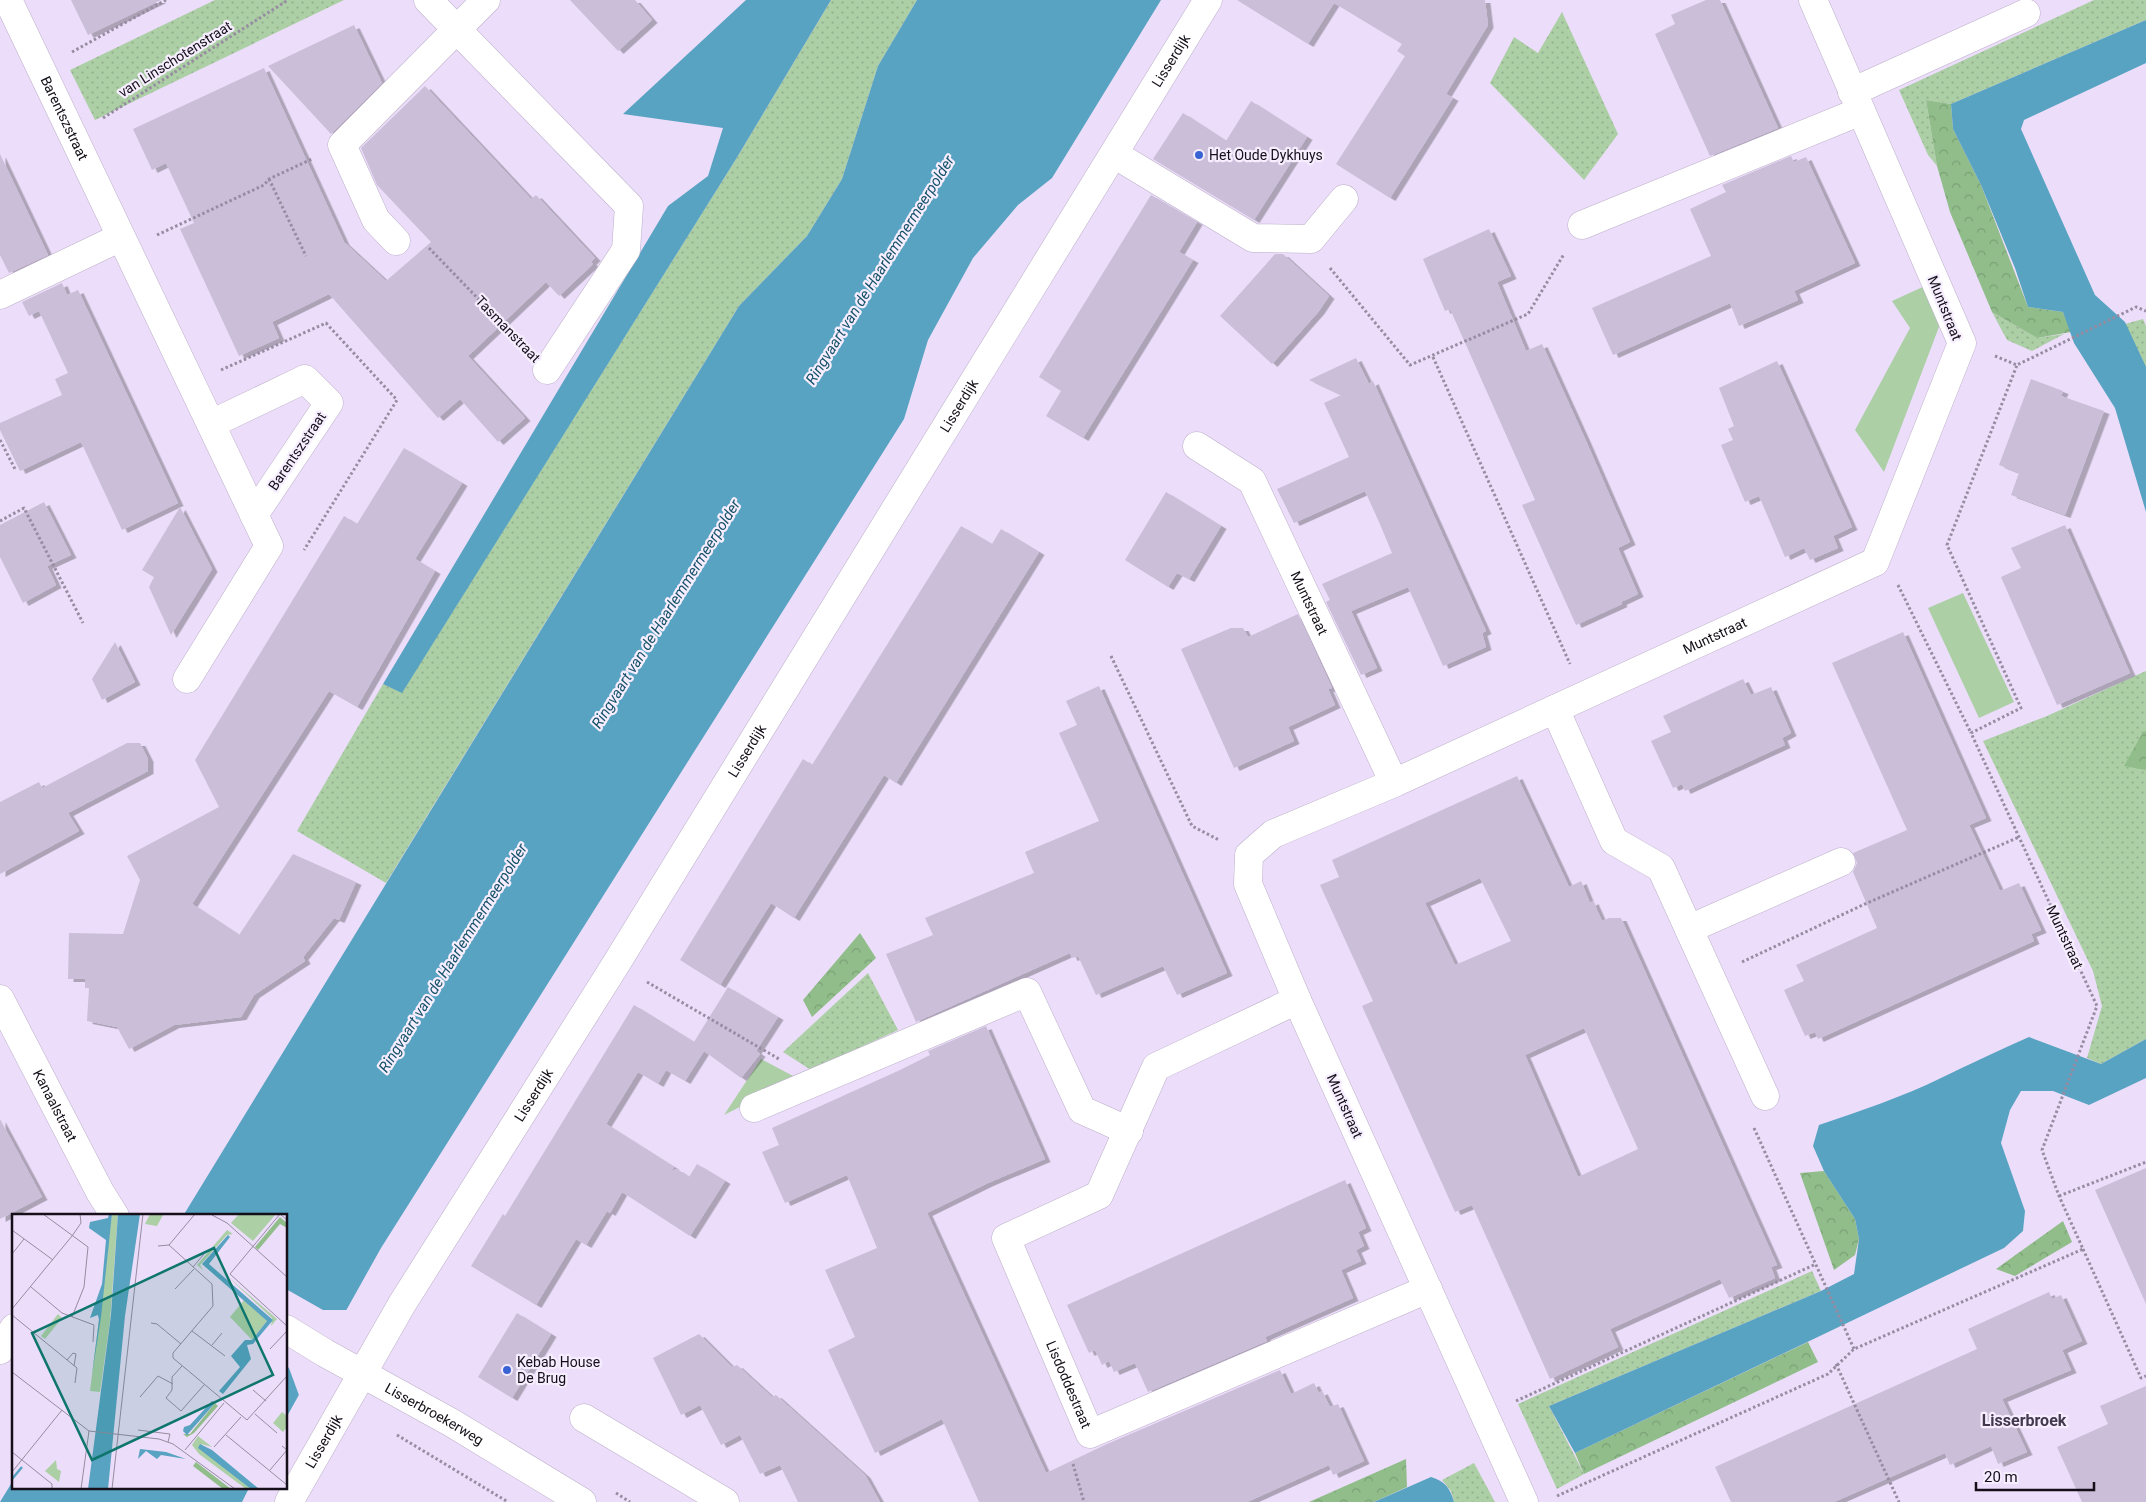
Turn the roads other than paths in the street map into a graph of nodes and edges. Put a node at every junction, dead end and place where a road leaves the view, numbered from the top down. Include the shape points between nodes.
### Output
1 (8, 0) edge
2 (428, 0) edge
3 (486, 0) edge
4 (1208, 0) edge
5 (1813, 0) edge
6 (2026, 13) dead end
7 (456, 29) junction
8 (1857, 102) junction
9 (1114, 154) junction
10 (1344, 198) dead end
11 (1582, 226) road end
12 (396, 241) road end
13 (124, 243) junction
14 (0, 295) edge
15 (547, 370) road end
16 (211, 424) junction
17 (1197, 446) dead end
18 (254, 515) junction
19 (187, 679) dead end
20 (1555, 709) junction
21 (1394, 783) junction
22 (1841, 862) dead end
23 (1689, 930) junction
24 (0, 999) edge
25 (1297, 1000) junction
26 (1765, 1096) road end
27 (754, 1108) dead end
28 (1129, 1131) junction
29 (110, 1214) edge
30 (1428, 1289) junction
31 (288, 1330) edge
32 (12, 1331) edge
33 (0, 1350) edge
34 (362, 1373) junction
35 (584, 1418) dead end
36 (289, 1502) edge
37 (582, 1502) edge
38 (724, 1502) edge
39 (1524, 1502) edge

1 - 13 street, Barentszstraat
2 - 7 street, Tasmanstraat
3 - 7 street
4 - 9 street, Lisserdijk
5 - 8 street, Muntstraat
6 - 8 street
7 - 12 street via 342,146 376,220
7 - 15 street, Tasmanstraat via 629,206 626,250
8 - 11 street
8 - 20 street, Muntstraat via 1962,343 1874,562
9 - 10 street via 1253,238 1311,239
9 - 34 street, Lisserdijk
13 - 14 street
13 - 16 street, Barentszstraat
16 - 18 street, Barentszstraat
16 - 18 street, Barentszstraat via 305,378 329,403
17 - 21 street, Muntstraat via 1252,480
18 - 19 street, Barentszstraat via 269,546
20 - 21 street, Muntstraat
20 - 23 street via 1614,841 1661,868
21 - 25 street, Muntstraat via 1273,834 1249,855 1248,884
22 - 23 street
23 - 26 street
24 - 29 street, Kanaalstraat
25 - 28 street, Lisdoddestraat via 1156,1067
25 - 30 street, Muntstraat
27 - 28 street via 1028,992 1082,1110
28 - 30 street, Lisdoddestraat via 1099,1194 1006,1238 1090,1434
30 - 39 street, Muntstraat
31 - 34 street, Lisserbroekerweg
32 - 33 street
34 - 36 street, Lisserdijk
34 - 37 street, Lisserbroekerweg
35 - 38 street

